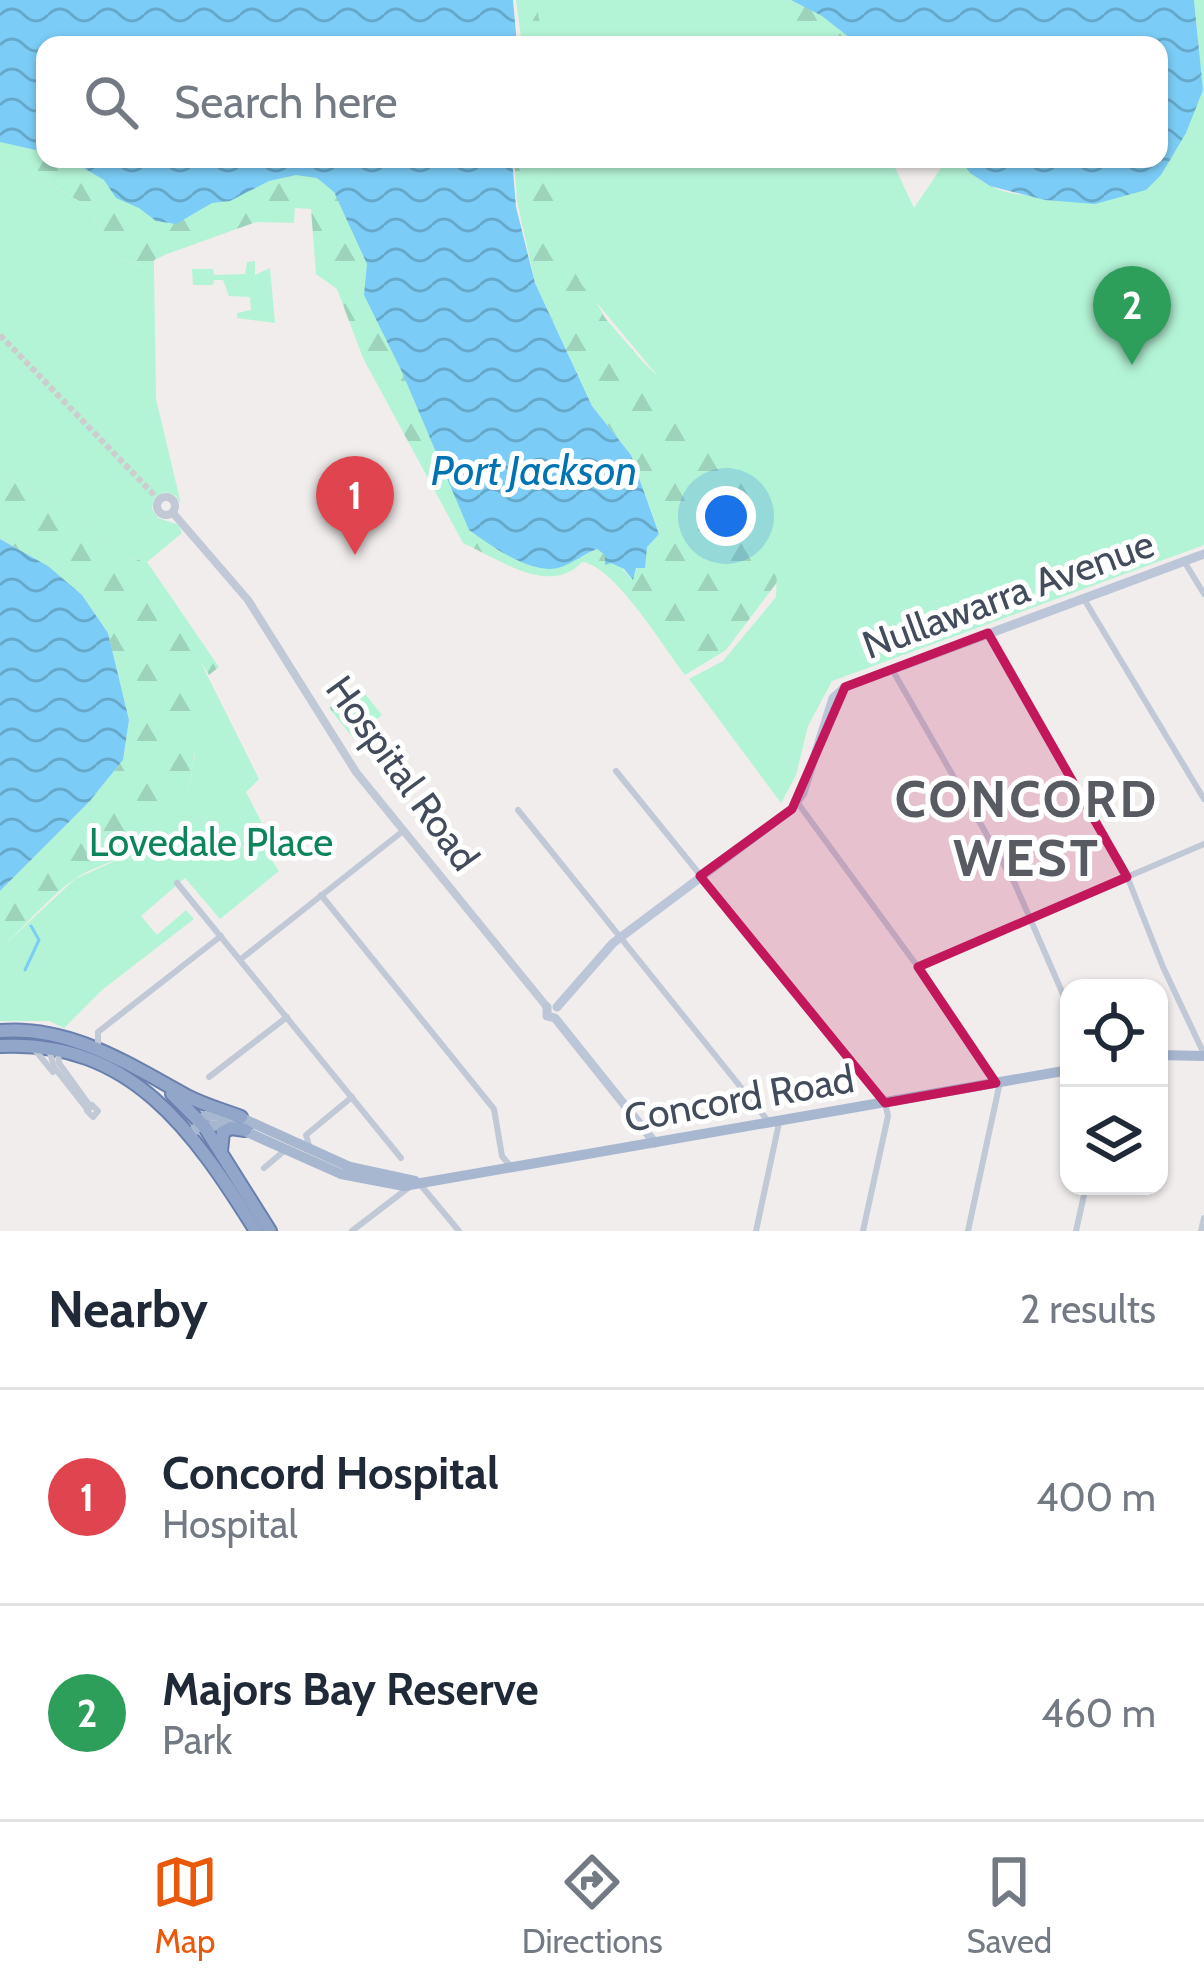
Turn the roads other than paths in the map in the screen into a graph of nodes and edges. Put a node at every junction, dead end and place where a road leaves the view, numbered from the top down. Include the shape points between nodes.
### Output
1 (173, 512) dead end
2 (1204, 554) edge
3 (1184, 561) junction
4 (1204, 594) edge
5 (1084, 598) junction
6 (988, 633) junction
7 (892, 668) junction
8 (616, 771) dead end
9 (1204, 799) edge
10 (797, 802) junction
11 (518, 811) dead end
12 (403, 831) junction
13 (1204, 844) edge
14 (700, 875) junction
15 (1127, 877) junction
16 (177, 883) dead end
17 (321, 896) junction
18 (1030, 918) junction
19 (221, 936) junction
20 (619, 938) junction
21 (241, 960) junction
22 (918, 967) junction
23 (1060, 987) edge
24 (553, 1011) junction
25 (287, 1017) junction
26 (0, 1031) edge
27 (56, 1044) junction
28 (0, 1046) edge
29 (26, 1046) junction
30 (98, 1049) junction
31 (78, 1054) junction
32 (1168, 1055) edge
33 (1204, 1055) edge
34 (143, 1071) junction
35 (66, 1072) junction
36 (1060, 1072) edge
37 (209, 1077) dead end
38 (998, 1083) junction
39 (73, 1090) junction
40 (352, 1097) junction
41 (885, 1103) junction
42 (775, 1122) junction
43 (202, 1123) junction
44 (243, 1124) junction
45 (191, 1135) junction
46 (295, 1142) junction
47 (655, 1143) junction
48 (222, 1152) junction
49 (401, 1158) dead end
50 (511, 1167) junction
51 (264, 1168) dead end
52 (418, 1182) junction
53 (382, 1185) junction
54 (1084, 1195) edge
55 (386, 1204) junction
56 (1204, 1218) edge
57 (256, 1231) edge
58 (270, 1231) edge
59 (352, 1231) edge
60 (459, 1231) edge
61 (756, 1231) edge
62 (863, 1231) edge
63 (968, 1231) edge
64 (1076, 1231) edge
65 (1201, 1231) edge

1 - 12 street, Hospital Road via 248,600 339,749
2 - 3 main road, Nullawarra Avenue
3 - 4 street
3 - 5 main road, Nullawarra Avenue
5 - 6 main road, Nullawarra Avenue
5 - 9 street
6 - 7 main road, Nullawarra Avenue
6 - 15 street
7 - 10 main road, Nullawarra Avenue via 833,698
7 - 18 street
8 - 14 street
10 - 14 main road
10 - 22 street
11 - 20 street
12 - 17 street
12 - 24 street, Hospital Road
13 - 15 street
14 - 20 main road
14 - 41 street
15 - 18 street
15 - 33 street
16 - 19 street
17 - 21 street
17 - 50 street via 494,1109
18 - 22 street
18 - 23 street
19 - 21 street
19 - 30 street via 98,1033
20 - 24 main road
20 - 42 street
21 - 25 street
22 - 38 street
24 - 47 main road, Hospital Road
25 - 37 street
25 - 40 street
26 - 27 highway
27 - 29 highway
27 - 30 highway
27 - 31 highway
27 - 35 street
27 - 39 street via 52,1062
28 - 29 highway
29 - 39 street
30 - 34 highway
31 - 35 street via 68,1058
31 - 45 highway via 137,1085
32 - 33 main road
34 - 43 highway
34 - 44 highway
35 - 39 street via 88,1107
36 - 38 main road, Concord Road
38 - 41 main road, Concord Road
38 - 63 street
40 - 46 street
40 - 49 street
41 - 42 main road, Concord Road
41 - 62 street
42 - 47 main road, Concord Road
42 - 61 street
43 - 44 main road, Concord Road via 214,1114
43 - 45 main road
43 - 48 highway
44 - 46 main road, Concord Road
44 - 48 highway via 223,1132
45 - 57 highway
46 - 51 street
46 - 52 main road, Concord Road via 350,1167
46 - 53 main road, Concord Road via 341,1174
47 - 50 main road, Concord Road
48 - 58 highway
50 - 52 main road, Concord Road
52 - 53 main road, Concord Road
52 - 55 street
52 - 60 street
53 - 55 street
54 - 64 street
55 - 59 street
56 - 65 street

